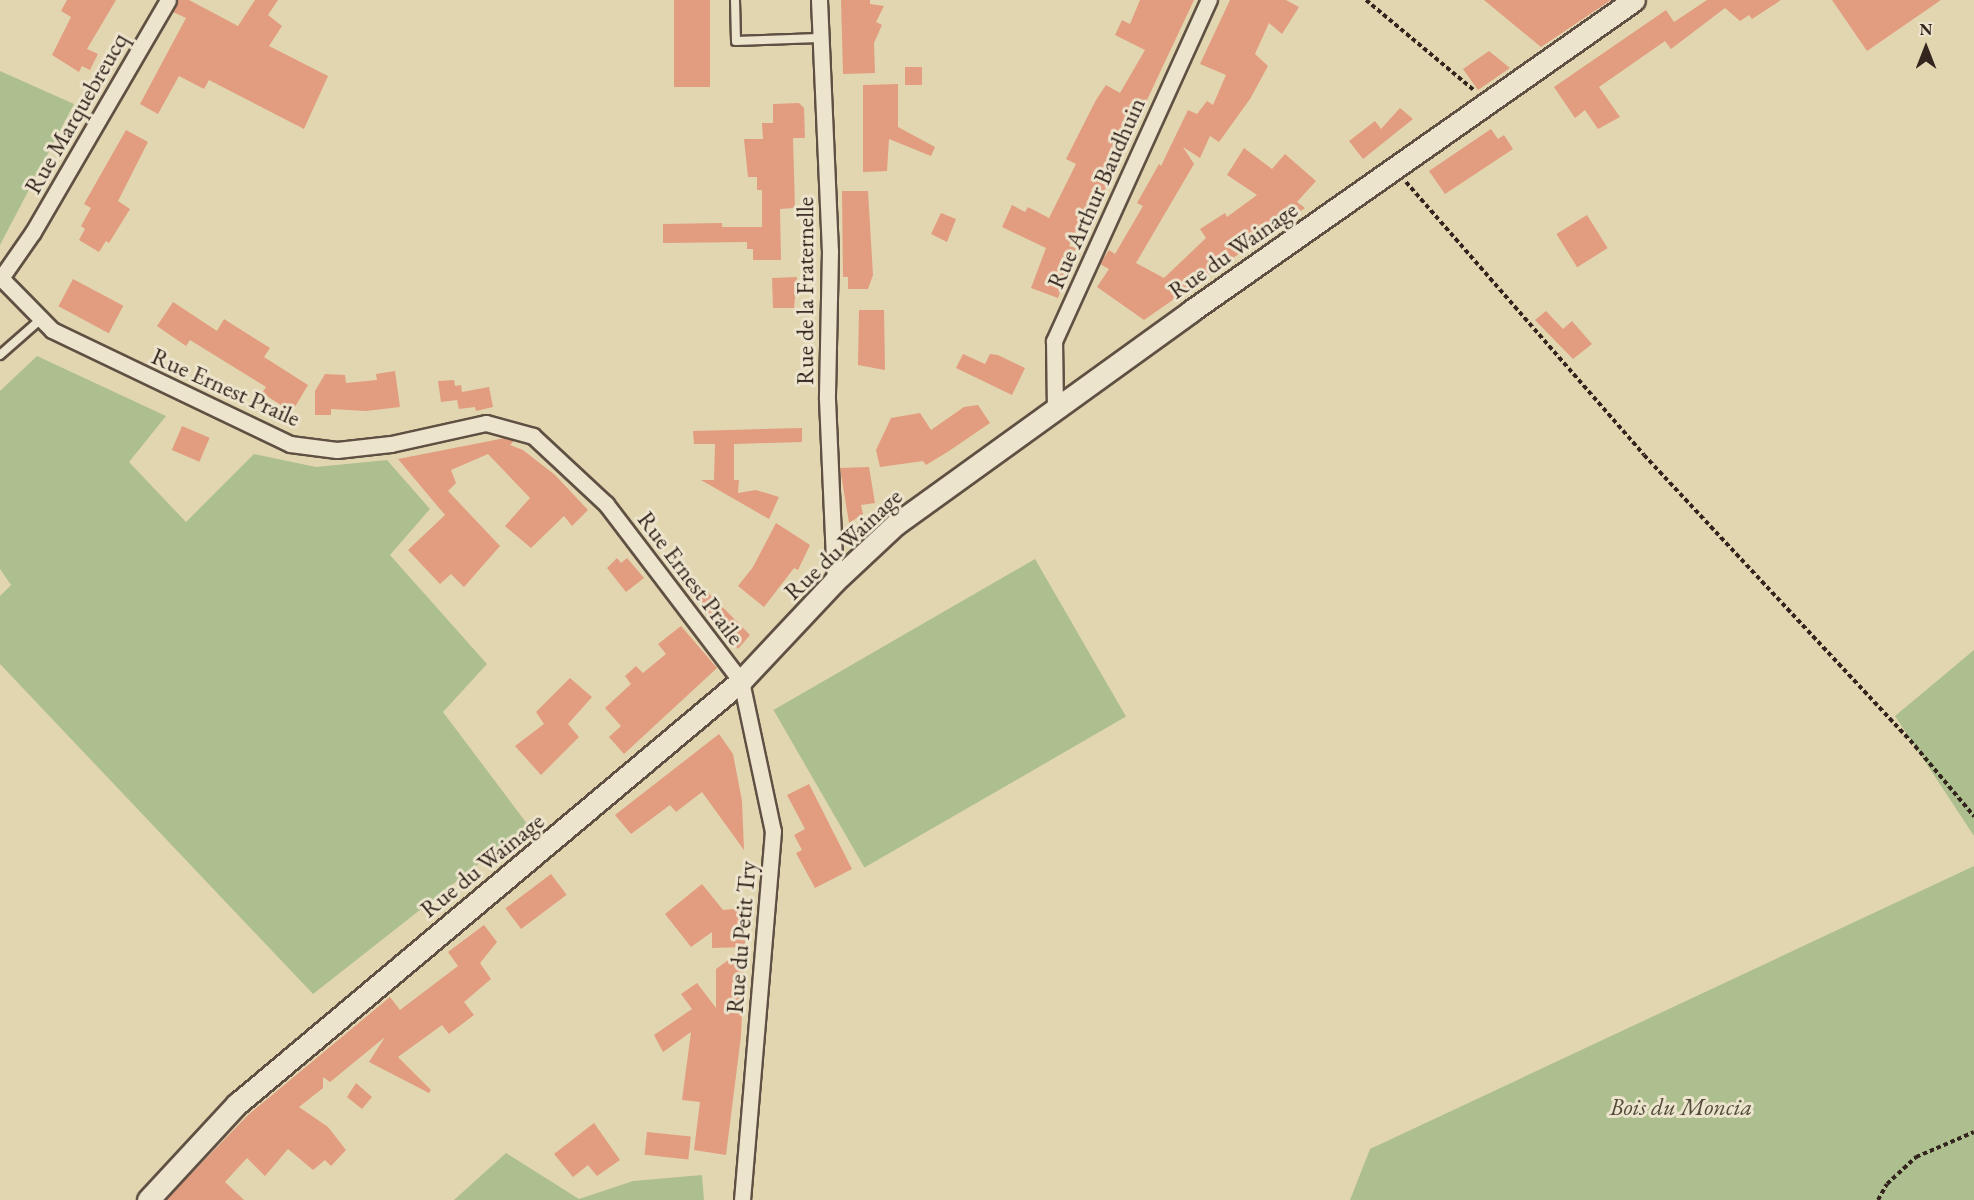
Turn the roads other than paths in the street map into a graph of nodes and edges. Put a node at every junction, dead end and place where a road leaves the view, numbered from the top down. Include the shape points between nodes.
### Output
1 (168, 0) edge
2 (735, 0) edge
3 (819, 0) edge
4 (1209, 0) edge
5 (1634, 0) edge
6 (819, 38) junction
7 (1, 278) edge
8 (41, 319) junction
9 (0, 355) edge
10 (1055, 410) junction
11 (835, 581) junction
12 (741, 681) junction
13 (148, 1200) edge
14 (742, 1200) edge

1 - 7 street, Rue Marquebreucq via 33,232
2 - 6 lane via 736,41
3 - 6 street, Rue de la Fraternelle
4 - 10 street, Rue Arthur Baudhuin via 1054,341
5 - 10 main road, Rue du Wainage
6 - 11 street, Rue de la Fraternelle via 830,251 827,399
7 - 8 street, Rue Ernest Praile
8 - 9 lane
8 - 12 street, Rue Ernest Praile via 52,330 290,444 337,450 391,444 486,423 533,436 606,504
10 - 11 main road, Rue du Wainage via 896,524
11 - 12 main road, Rue du Wainage
12 - 13 main road, Rue du Wainage via 237,1104
12 - 14 street, Rue du Petit Try via 773,831

